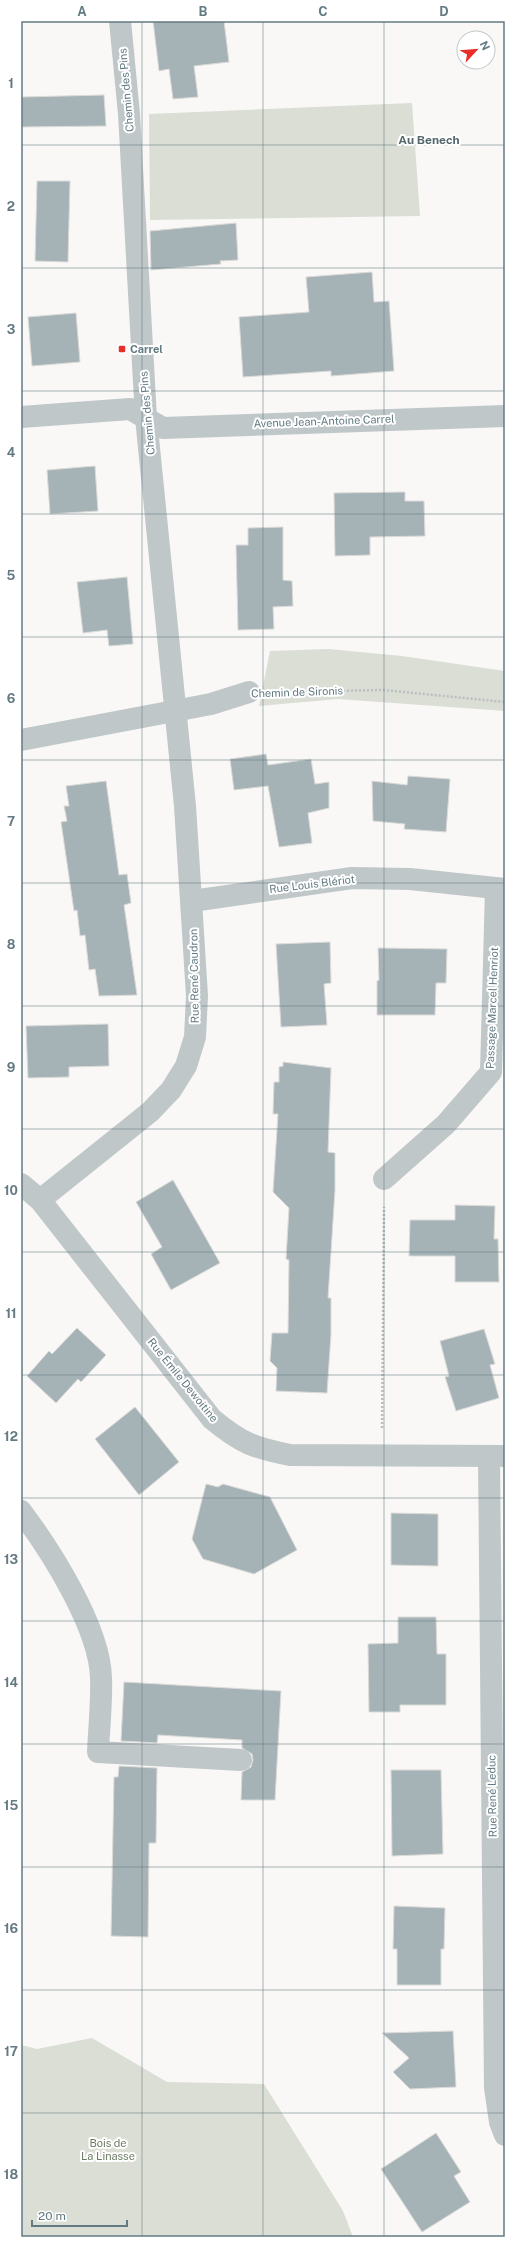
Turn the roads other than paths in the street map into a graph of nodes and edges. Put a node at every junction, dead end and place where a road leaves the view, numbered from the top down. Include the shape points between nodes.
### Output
1 (120, 21) edge
2 (505, 416) edge
3 (21, 417) edge
4 (146, 418) junction
5 (249, 692) road end
6 (176, 709) junction
7 (21, 740) edge
8 (500, 889) edge
9 (192, 901) junction
10 (384, 1178) road end
11 (21, 1184) edge
12 (40, 1200) junction
13 (497, 1456) edge
14 (21, 1511) edge
15 (241, 1760) dead end
16 (505, 2135) edge

1 - 4 street, Chemin des Pins
2 - 4 street, Avenue Jean-Antoine Carrel via 164,428
3 - 4 street, Avenue Jean-Antoine Carrel via 130,409
4 - 6 street, Chemin des Pins
5 - 6 street, Chemin de Sironis via 211,704
6 - 7 street, Chemin de Sironis
6 - 9 street, Rue René Caudron
8 - 9 street, Rue Louis Blériot via 410,879 352,878
8 - 10 street, Passage Marcel Henriot via 491,1072 446,1124
9 - 12 street, Rue René Caudron via 197,996 195,1037 186,1066 171,1090 150,1112
11 - 12 street, Rue Émile Dewoitine
12 - 13 street, Rue Émile Dewoitine via 212,1419 230,1434 256,1448 290,1455
13 - 16 street, Rue René Leduc via 495,2088 500,2122
14 - 15 street via 66,1581 94,1640 101,1677 98,1752

